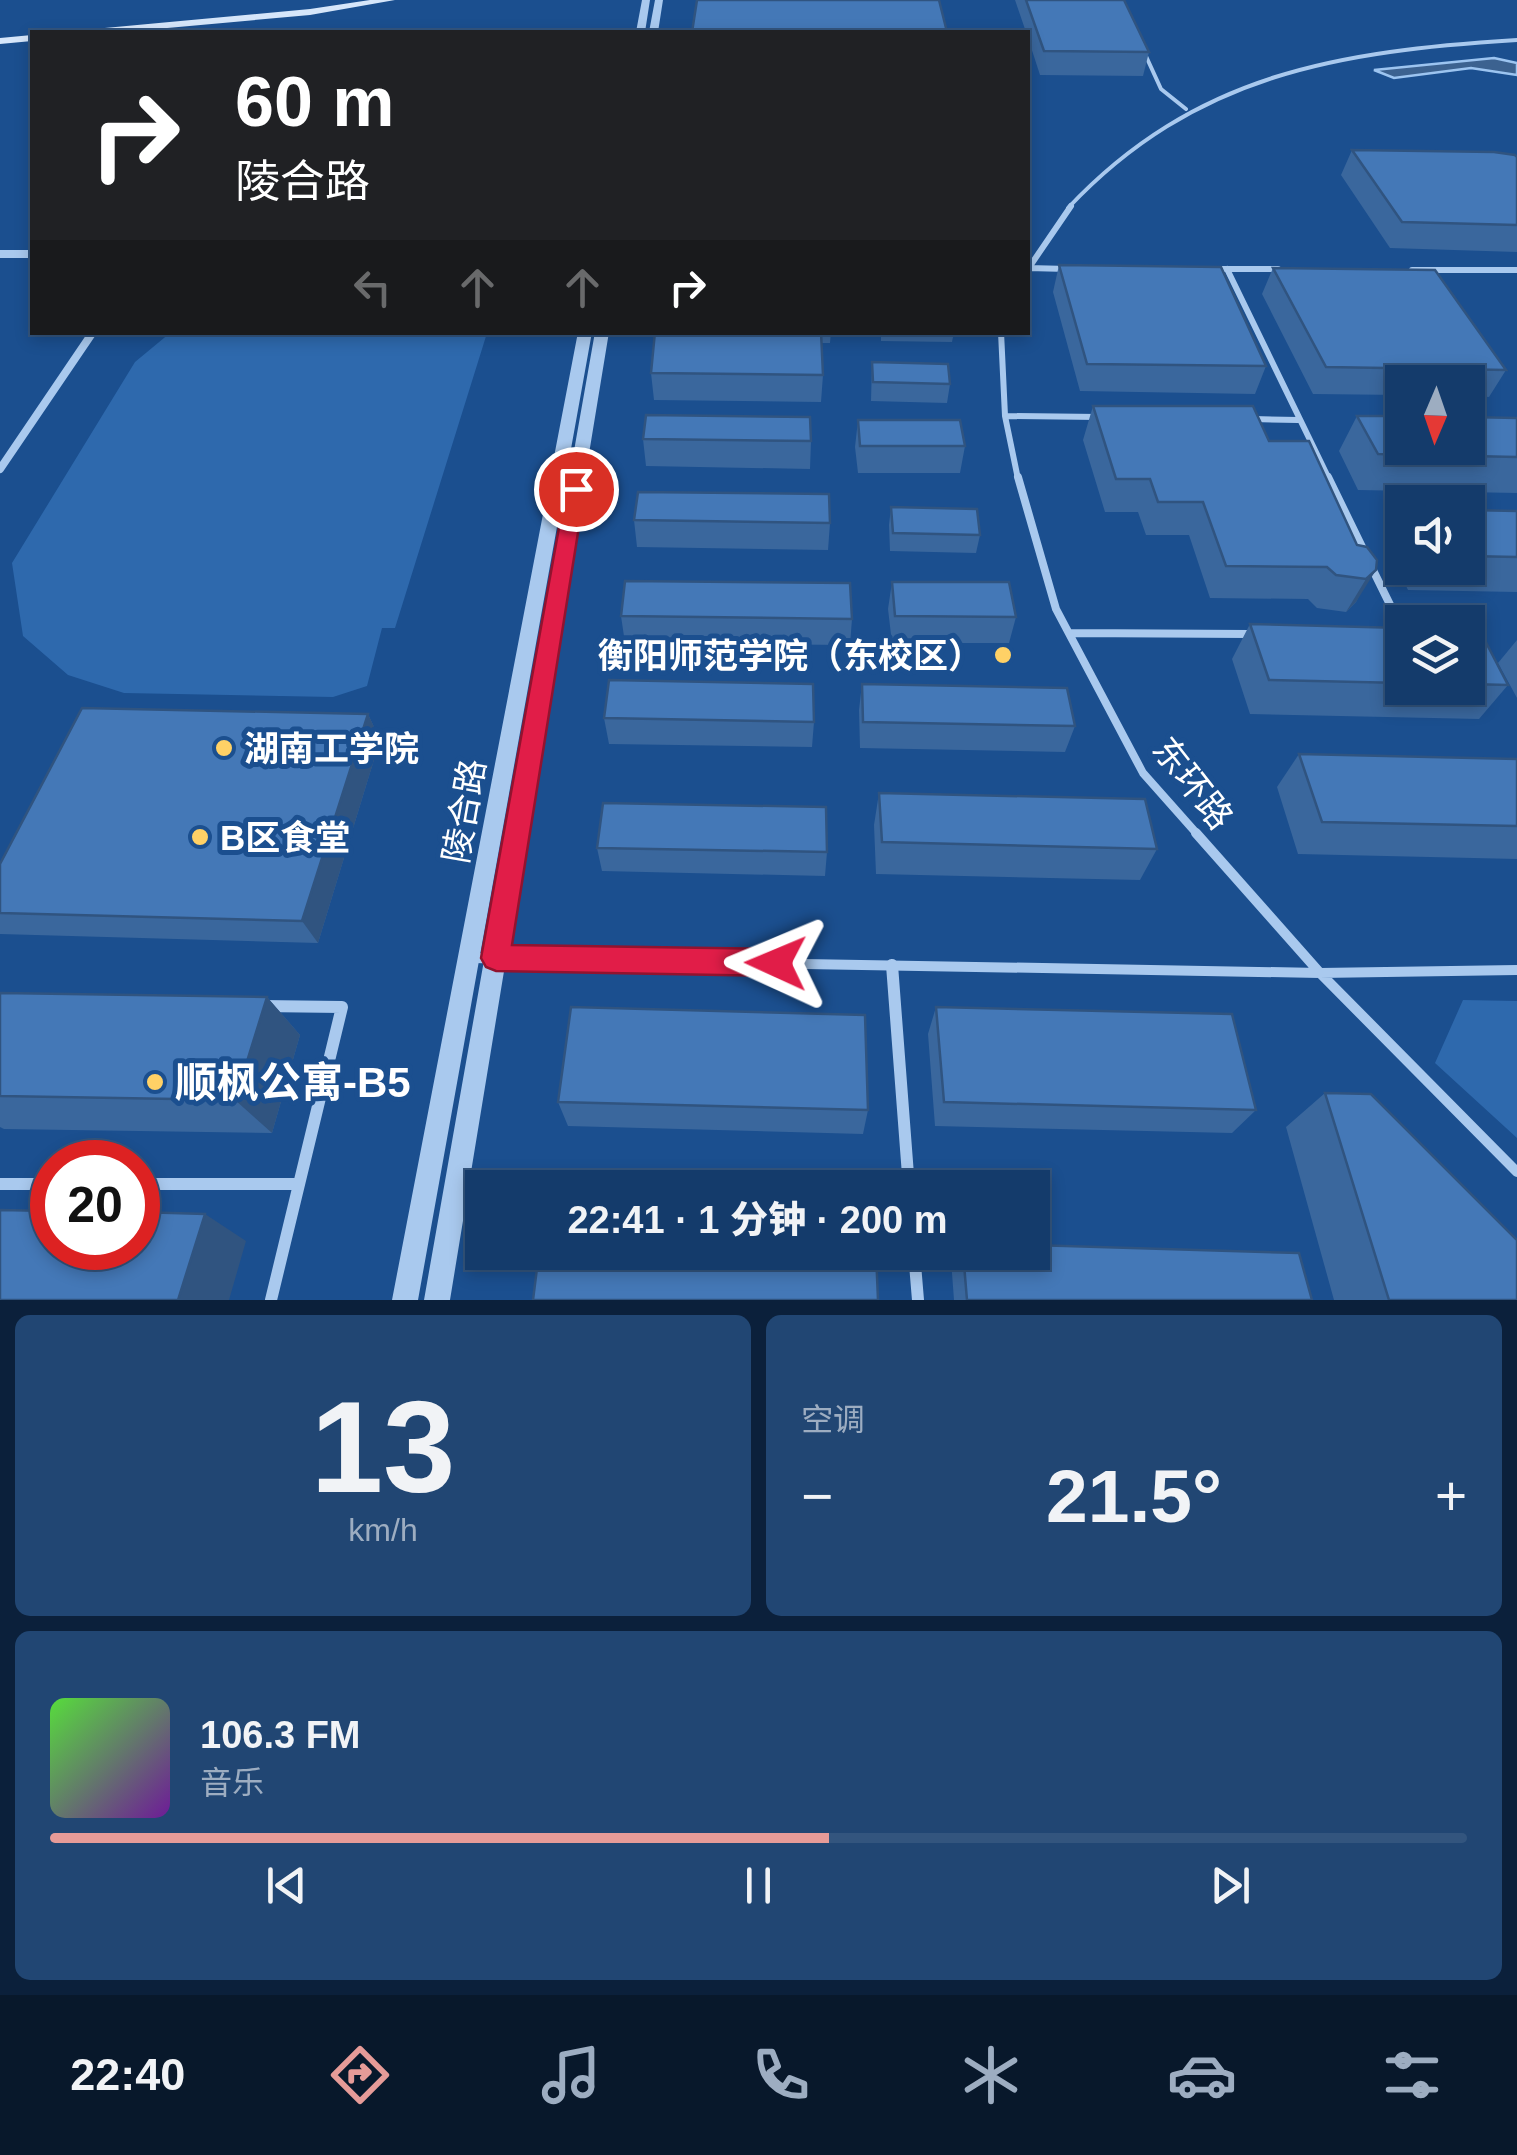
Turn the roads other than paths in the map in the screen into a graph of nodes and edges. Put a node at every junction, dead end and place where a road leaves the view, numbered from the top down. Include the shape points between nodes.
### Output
1 (390, 0) edge
2 (646, 0) edge
3 (659, 0) edge
4 (116, 30) edge
5 (640, 30) edge
6 (653, 30) edge
7 (30, 38) edge
8 (1138, 39) edge
9 (1517, 40) edge
10 (0, 41) edge
11 (1186, 109) junction
12 (0, 254) edge
13 (30, 254) edge
14 (1030, 266) edge
15 (1088, 268) edge
16 (1030, 269) edge
17 (1207, 269) edge
18 (1227, 269) junction
19 (1285, 269) edge
20 (1401, 270) edge
21 (1517, 270) edge
22 (91, 335) edge
23 (584, 335) edge
24 (601, 335) edge
25 (1001, 335) edge
26 (1005, 416) junction
27 (1102, 417) edge
28 (1240, 419) edge
29 (1298, 420) junction
30 (0, 469) edge
31 (1389, 605) edge
32 (1070, 633) junction
33 (1266, 634) edge
34 (470, 958) junction
35 (496, 958) junction
36 (892, 965) junction
37 (1517, 970) edge
38 (1320, 973) junction
39 (248, 1005) edge
40 (908, 1170) edge
41 (1517, 1172) edge
42 (0, 1184) edge
43 (30, 1184) edge
44 (160, 1184) edge
45 (299, 1184) junction
46 (916, 1270) edge
47 (270, 1300) edge
48 (405, 1300) edge
49 (437, 1300) edge
50 (918, 1300) edge

1 - 4 main road
2 - 5 street
3 - 6 street
7 - 10 main road
8 - 11 lane via 1161,89
9 - 11 lane via 1355,54
11 - 14 lane via 1092,181
12 - 13 street
15 - 16 lane
17 - 18 lane
18 - 19 lane
18 - 29 lane
20 - 21 lane
22 - 30 street
23 - 34 street, 陵合路
24 - 35 street, 陵合路
25 - 26 lane, 东环路
26 - 27 lane
26 - 32 lane, 东环路 via 1056,609
28 - 29 lane
29 - 31 lane
32 - 33 lane
32 - 38 lane, 东环路 via 1143,773
34 - 35 lane
34 - 48 street, 陵合路
35 - 36 lane
35 - 49 street, 陵合路
36 - 38 lane
36 - 40 street
37 - 38 lane
38 - 41 lane, 东环路
39 - 45 street via 342,1007
42 - 43 street
44 - 45 street
45 - 47 street
46 - 50 street

